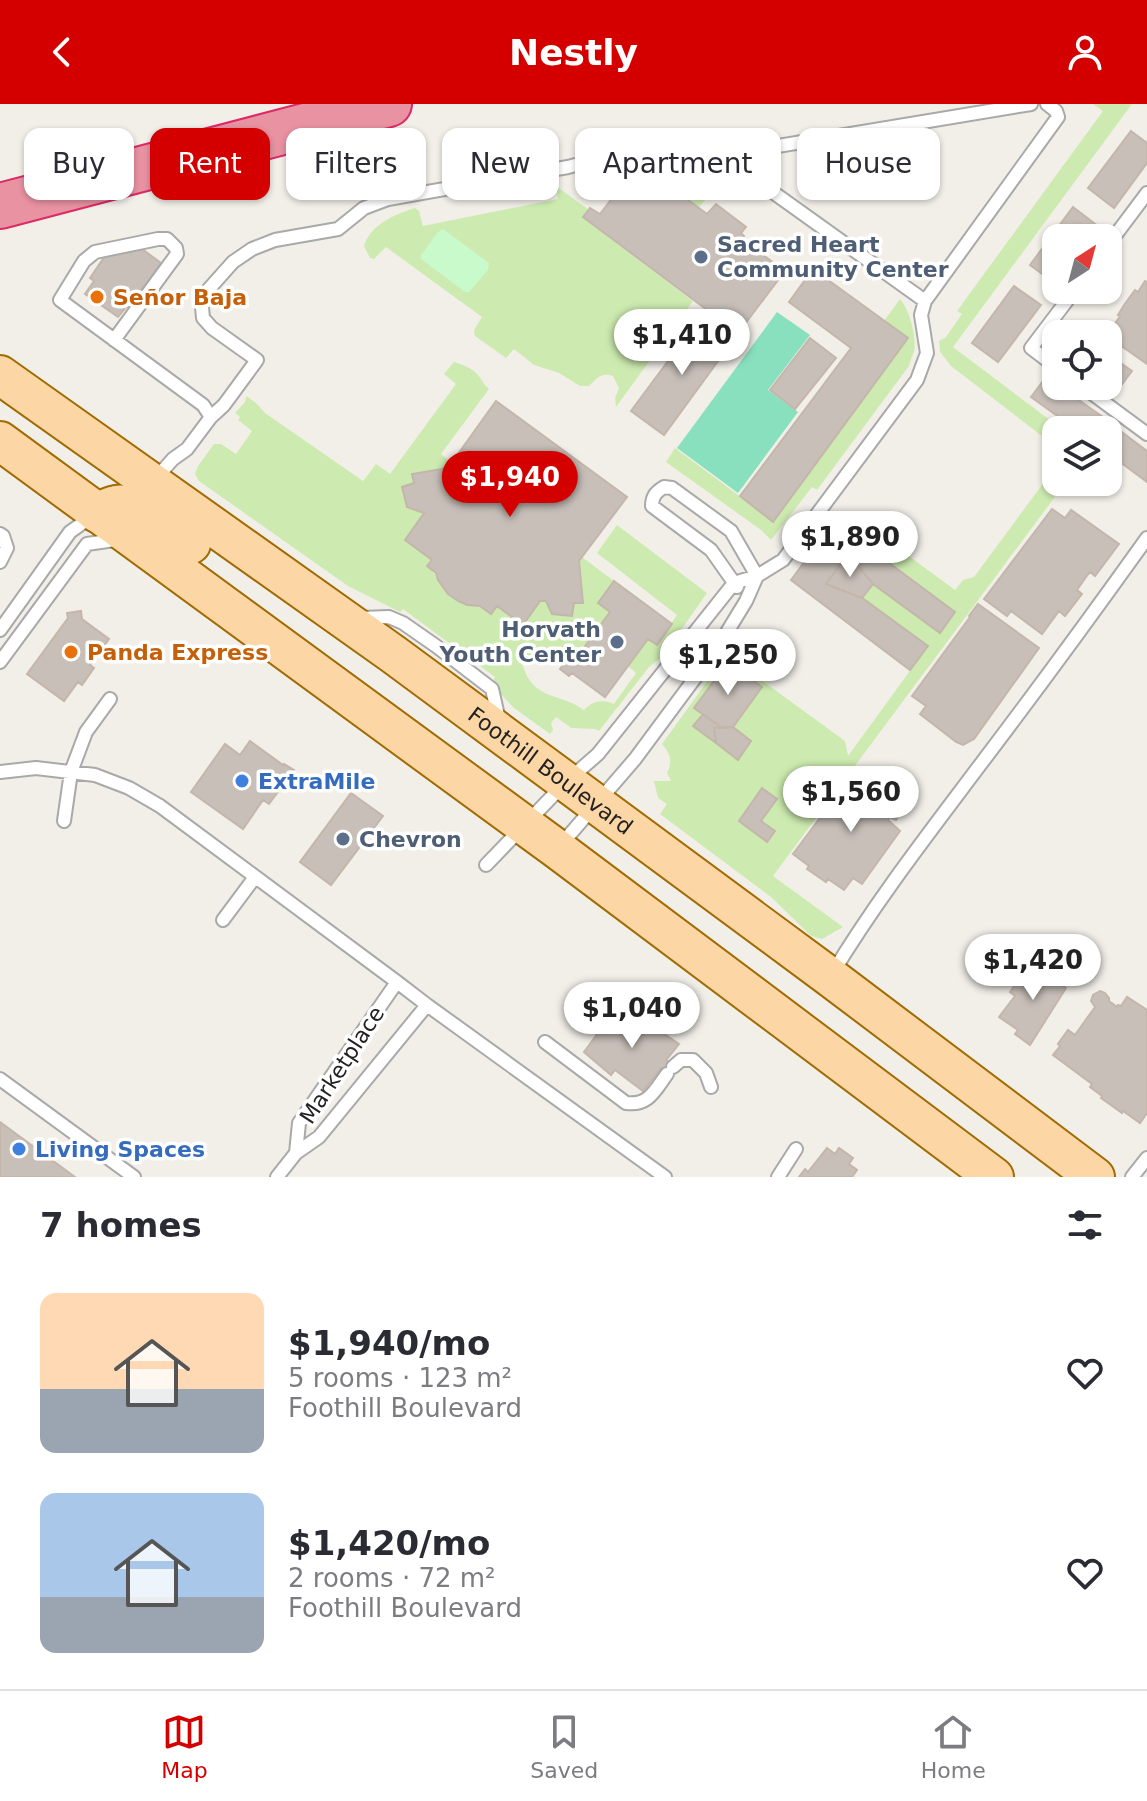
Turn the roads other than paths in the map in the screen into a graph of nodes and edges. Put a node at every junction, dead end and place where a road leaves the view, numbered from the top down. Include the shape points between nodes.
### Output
1 (389, 104) edge
2 (1031, 104) edge
3 (1047, 104) edge
4 (781, 146) edge
5 (575, 165) edge
6 (1147, 193) edge
7 (781, 198) edge
8 (0, 206) edge
9 (1122, 226) edge
10 (925, 301) junction
11 (1064, 304) edge
12 (1052, 320) edge
13 (1042, 334) edge
14 (114, 340) junction
15 (1042, 356) edge
16 (0, 375) edge
17 (1101, 400) edge
18 (211, 417) junction
19 (1147, 434) edge
20 (0, 441) edge
21 (151, 484) junction
22 (97, 513) junction
23 (0, 534) edge
24 (131, 537) junction
25 (1147, 538) edge
26 (0, 562) edge
27 (757, 576) junction
28 (734, 583) junction
29 (746, 601) junction
30 (342, 618) junction
31 (0, 630) edge
32 (393, 654) junction
33 (0, 662) edge
34 (110, 699) dead end
35 (503, 735) junction
36 (0, 772) edge
37 (71, 772) junction
38 (566, 782) junction
39 (597, 805) junction
40 (64, 821) dead end
41 (524, 826) junction
42 (557, 849) junction
43 (486, 865) dead end
44 (255, 877) junction
45 (223, 920) dead end
46 (830, 977) junction
47 (397, 982) junction
48 (427, 1005) junction
49 (545, 1042) dead end
50 (0, 1079) edge
51 (711, 1087) dead end
52 (796, 1149) dead end
53 (296, 1153) junction
54 (1147, 1158) edge
55 (134, 1177) edge
56 (277, 1177) edge
57 (665, 1177) edge
58 (778, 1177) edge
59 (994, 1177) edge
60 (1095, 1177) edge
61 (1132, 1177) edge

1 - 8 highway
2 - 4 lane
3 - 10 lane via 1058,117
5 - 18 lane via 388,199 364,208 338,229 275,240 233,262 208,290 203,318 257,360
6 - 9 lane
7 - 10 lane
10 - 27 lane via 921,315 927,353 917,380 783,560
11 - 12 lane
13 - 15 lane via 1031,348
14 - 14 lane via 177,254 167,239 95,252 60,300
14 - 18 lane via 203,405
16 - 21 main road, Foothill Boulevard
17 - 19 lane
18 - 21 lane
20 - 22 main road
21 - 30 main road, Foothill Boulevard
22 - 24 main road
22 - 31 lane via 70,532
22 - 32 main road via 117,504 139,509 289,612
23 - 26 lane via 7,548
24 - 33 lane via 87,544
24 - 41 main road
25 - 46 lane via 942,815
27 - 28 lane
27 - 28 lane via 731,531 672,488 656,492 652,506 711,550
27 - 29 lane
28 - 29 lane
28 - 38 lane via 598,754
29 - 39 lane via 718,647
30 - 32 main road, Foothill Boulevard
30 - 35 lane via 389,617 436,646 492,689
32 - 35 main road, Foothill Boulevard
34 - 37 lane via 86,732
35 - 38 main road, Foothill Boulevard
36 - 37 lane
37 - 40 lane
37 - 44 lane via 129,788
38 - 39 main road, Foothill Boulevard
38 - 41 lane
39 - 42 lane
39 - 46 main road, Foothill Boulevard
41 - 42 main road
41 - 43 lane
42 - 59 main road
44 - 45 lane
44 - 47 lane
46 - 60 main road, Foothill Boulevard
47 - 48 lane
47 - 53 lane, Marketplace via 299,1123
48 - 53 lane, Marketplace via 319,1137
48 - 57 lane
49 - 51 lane via 626,1103 645,1101 681,1060 693,1060
50 - 55 lane
52 - 58 lane
53 - 56 lane, Marketplace
54 - 61 lane

